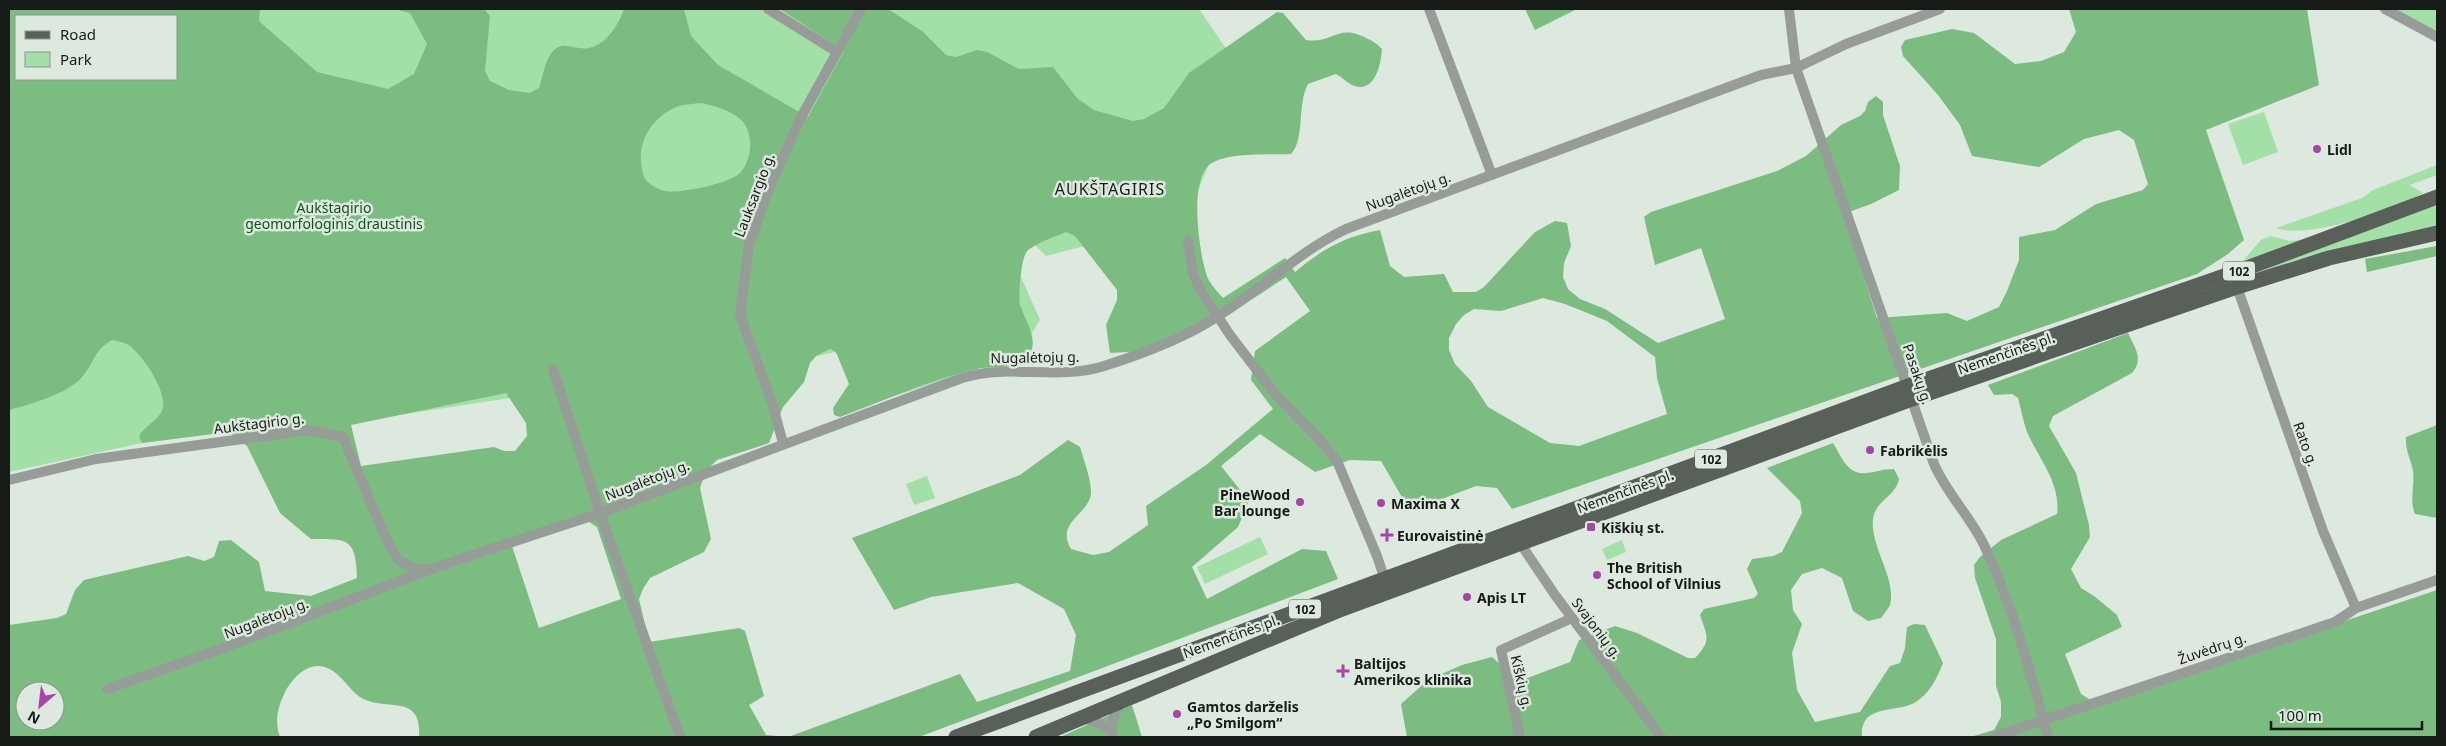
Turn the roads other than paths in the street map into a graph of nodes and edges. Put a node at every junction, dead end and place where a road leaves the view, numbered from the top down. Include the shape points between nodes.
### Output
1 (768, 9) edge
2 (861, 9) edge
3 (1429, 9) edge
4 (1789, 9) edge
5 (1940, 9) edge
6 (2385, 9) edge
7 (2437, 37) edge
8 (837, 52) junction
9 (1796, 68) junction
10 (1492, 175) junction
11 (2437, 197) edge
12 (2437, 233) edge
13 (1188, 241) dead end
14 (2237, 286) junction
15 (1218, 317) junction
16 (553, 369) dead end
17 (1910, 392) junction
18 (783, 443) junction
19 (9, 480) edge
20 (600, 513) junction
21 (1517, 538) junction
22 (434, 568) junction
23 (1385, 580) junction
24 (2437, 580) edge
25 (2356, 608) junction
26 (1572, 618) junction
27 (107, 689) dead end
28 (1122, 701) junction
29 (1082, 718) junction
30 (2043, 719) junction
31 (1112, 734) edge
32 (680, 737) edge
33 (956, 737) edge
34 (1036, 737) edge
35 (1520, 737) edge
36 (1661, 737) edge
37 (1993, 737) edge
38 (2048, 737) edge

1 - 8 street
2 - 8 street, Lauksargio g.
3 - 10 street
4 - 9 street, Pasakų g.
5 - 9 street, Nugalėtojų g. via 1846,44
6 - 7 street
8 - 18 street, Lauksargio g. via 800,119 768,191 749,245 740,315 772,402
9 - 10 street, Nugalėtojų g. via 1761,75
9 - 17 street, Pasakų g.
10 - 15 street, Nugalėtojų g. via 1325,239
11 - 17 main road, Nemenčinės pl. / 102
12 - 14 main road, Nemenčinės pl. / 102 via 2329,258
13 - 15 street via 1193,274
14 - 17 main road, Nemenčinės pl. / 102
14 - 25 street, Rato g. via 2323,531
15 - 18 street, Nugalėtojų g. via 1165,343 1099,368 1064,372 978,373
15 - 23 street via 1275,394 1337,461
16 - 20 street
17 - 21 main road, Nemenčinės pl. / 102
17 - 30 street, Pasakų g. via 1944,486 1984,545 2007,605
18 - 20 street, Nugalėtojų g.
19 - 22 street, Aukštagirio g. via 96,459 152,450 308,430 328,433 343,437 388,543 399,561 416,569
20 - 22 street, Nugalėtojų g.
20 - 32 street
21 - 23 main road, Nemenčinės pl. / 102
21 - 26 street, Svajonių g.
21 - 28 main road, Nemenčinės pl. / 102
22 - 27 street, Nugalėtojų g.
23 - 33 main road, Nemenčinės pl. / 102
24 - 25 street, Žuvėdrų g.
25 - 30 street, Žuvėdrų g. via 2335,622
26 - 35 street, Kiškių g. via 1501,650
26 - 36 street, Svajonių g.
28 - 29 main road, Nemenčinės pl. / 102
28 - 31 street via 1112,720
29 - 31 street via 1099,723
29 - 34 main road, Nemenčinės pl. / 102
30 - 37 street, Žuvėdrų g.
30 - 38 street, Pasakų g.

